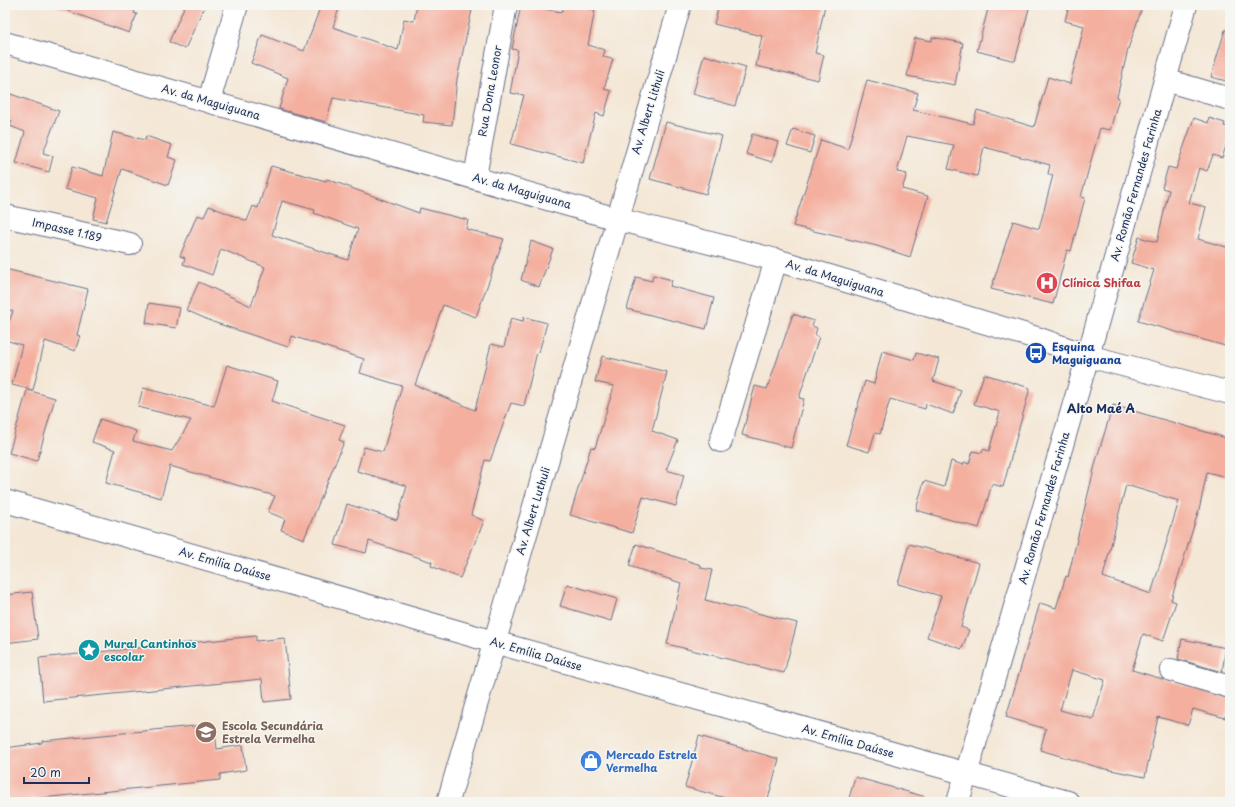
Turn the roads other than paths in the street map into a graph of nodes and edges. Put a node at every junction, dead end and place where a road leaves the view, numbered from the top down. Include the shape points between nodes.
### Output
1 (237, 5) edge
2 (506, 5) edge
3 (680, 5) edge
4 (1186, 5) edge
5 (5, 43) edge
6 (1165, 80) junction
7 (1230, 99) edge
8 (209, 101) junction
9 (475, 178) junction
10 (5, 216) edge
11 (617, 219) junction
12 (130, 244) dead end
13 (776, 260) junction
14 (1088, 356) junction
15 (1230, 394) edge
16 (721, 441) dead end
17 (5, 501) edge
18 (494, 642) junction
19 (1171, 670) dead end
20 (1230, 687) edge
21 (966, 774) junction
22 (448, 802) edge
23 (958, 802) edge
24 (1068, 802) edge

1 - 8 street
2 - 9 street, Rua Dona Leonor
3 - 11 street, Av. Albert Lithuli
4 - 6 street, Av. Romão Fernandes Farinha
5 - 8 street, Av. da Maguiguana
6 - 7 street
6 - 14 street, Av. Romão Fernandes Farinha
8 - 9 street, Av. da Maguiguana
9 - 11 street, Av. da Maguiguana
10 - 12 street, Impasse 1.189
11 - 13 street, Av. da Maguiguana
11 - 18 street, Av. Albert Luthuli
13 - 14 street, Av. da Maguiguana via 1040,339
13 - 16 street
14 - 15 street
14 - 21 street, Av. Romão Fernandes Farinha
17 - 18 street, Av. Emília Daússe
18 - 21 street, Av. Emília Daússe
18 - 22 street, Av. Albert Luthuli
19 - 20 street
21 - 23 street, Av. Romão Fernandes Farinha
21 - 24 street, Av. Emília Daússe

